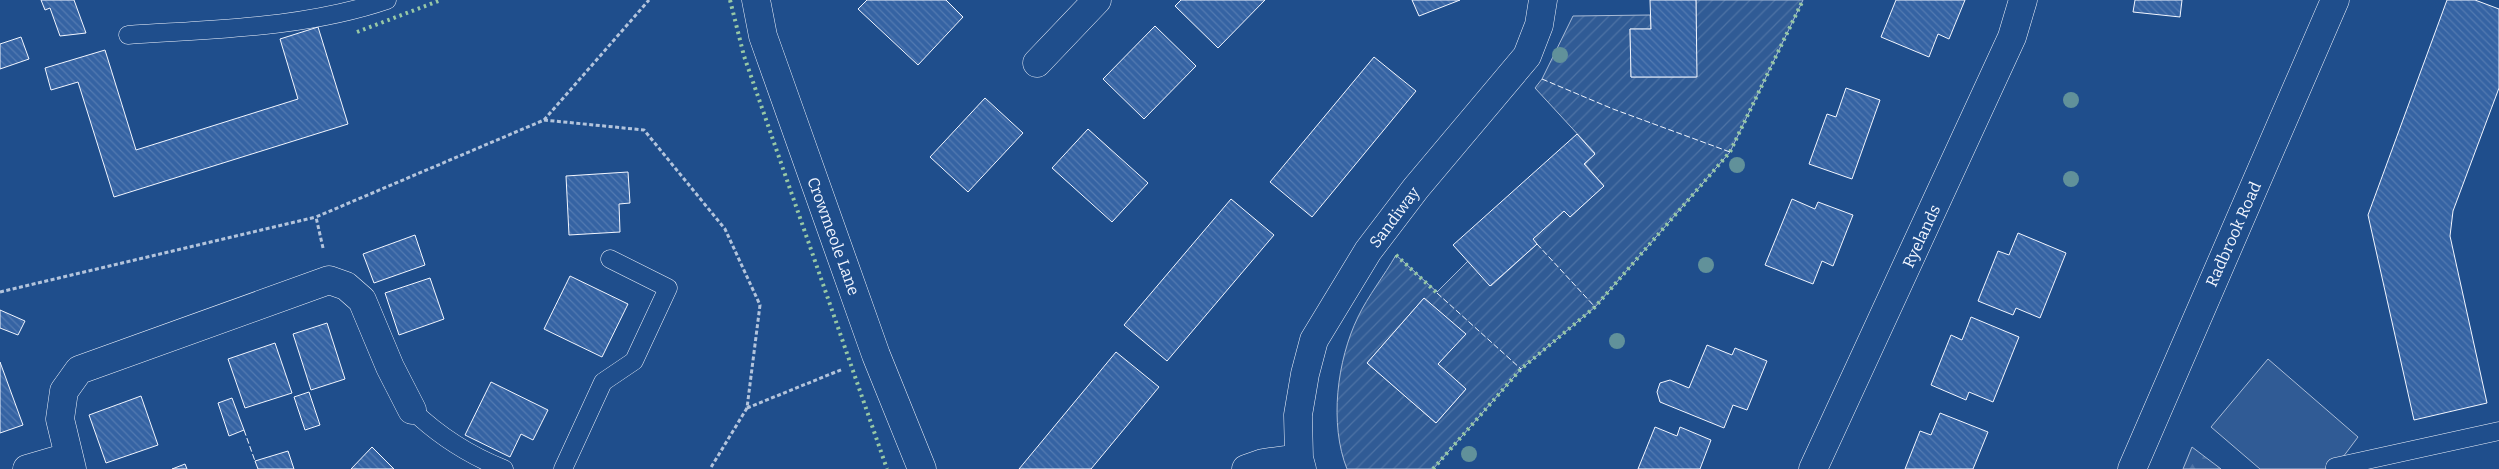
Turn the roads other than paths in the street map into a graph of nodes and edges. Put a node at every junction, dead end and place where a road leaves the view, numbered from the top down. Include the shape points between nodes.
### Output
1 (387, 0) edge
2 (756, 0) edge
3 (1097, 0) edge
4 (1543, 0) edge
5 (2023, 0) edge
6 (2335, 0) edge
7 (128, 35) dead end
8 (1037, 63) dead end
9 (610, 259) dead end
10 (412, 410) joint
11 (2499, 431) edge
12 (70, 463) edge
13 (1301, 463) edge
14 (2335, 467) dead end
15 (27, 469) edge
16 (504, 469) edge
17 (563, 469) edge
18 (922, 469) edge
19 (1246, 469) edge
20 (1813, 469) edge
21 (2132, 469) edge

1 - 7 lane via 358,10 254,26
2 - 18 street, Crowmeole Lane via 763,36 876,355
3 - 8 street
4 - 13 street, Sandiway via 1539,25 1527,56 1416,188 1368,251 1314,340 1298,415
5 - 20 street, Ryelands via 2012,37
6 - 21 street, Radbrook Road
9 - 17 lane via 668,288 634,361 603,382
10 - 12 street via 362,300 346,286 330,280 79,370 64,391 60,419
10 - 16 lane via 427,424 483,460
11 - 14 lane
12 - 15 street
13 - 19 street, Sandiway via 1263,463

